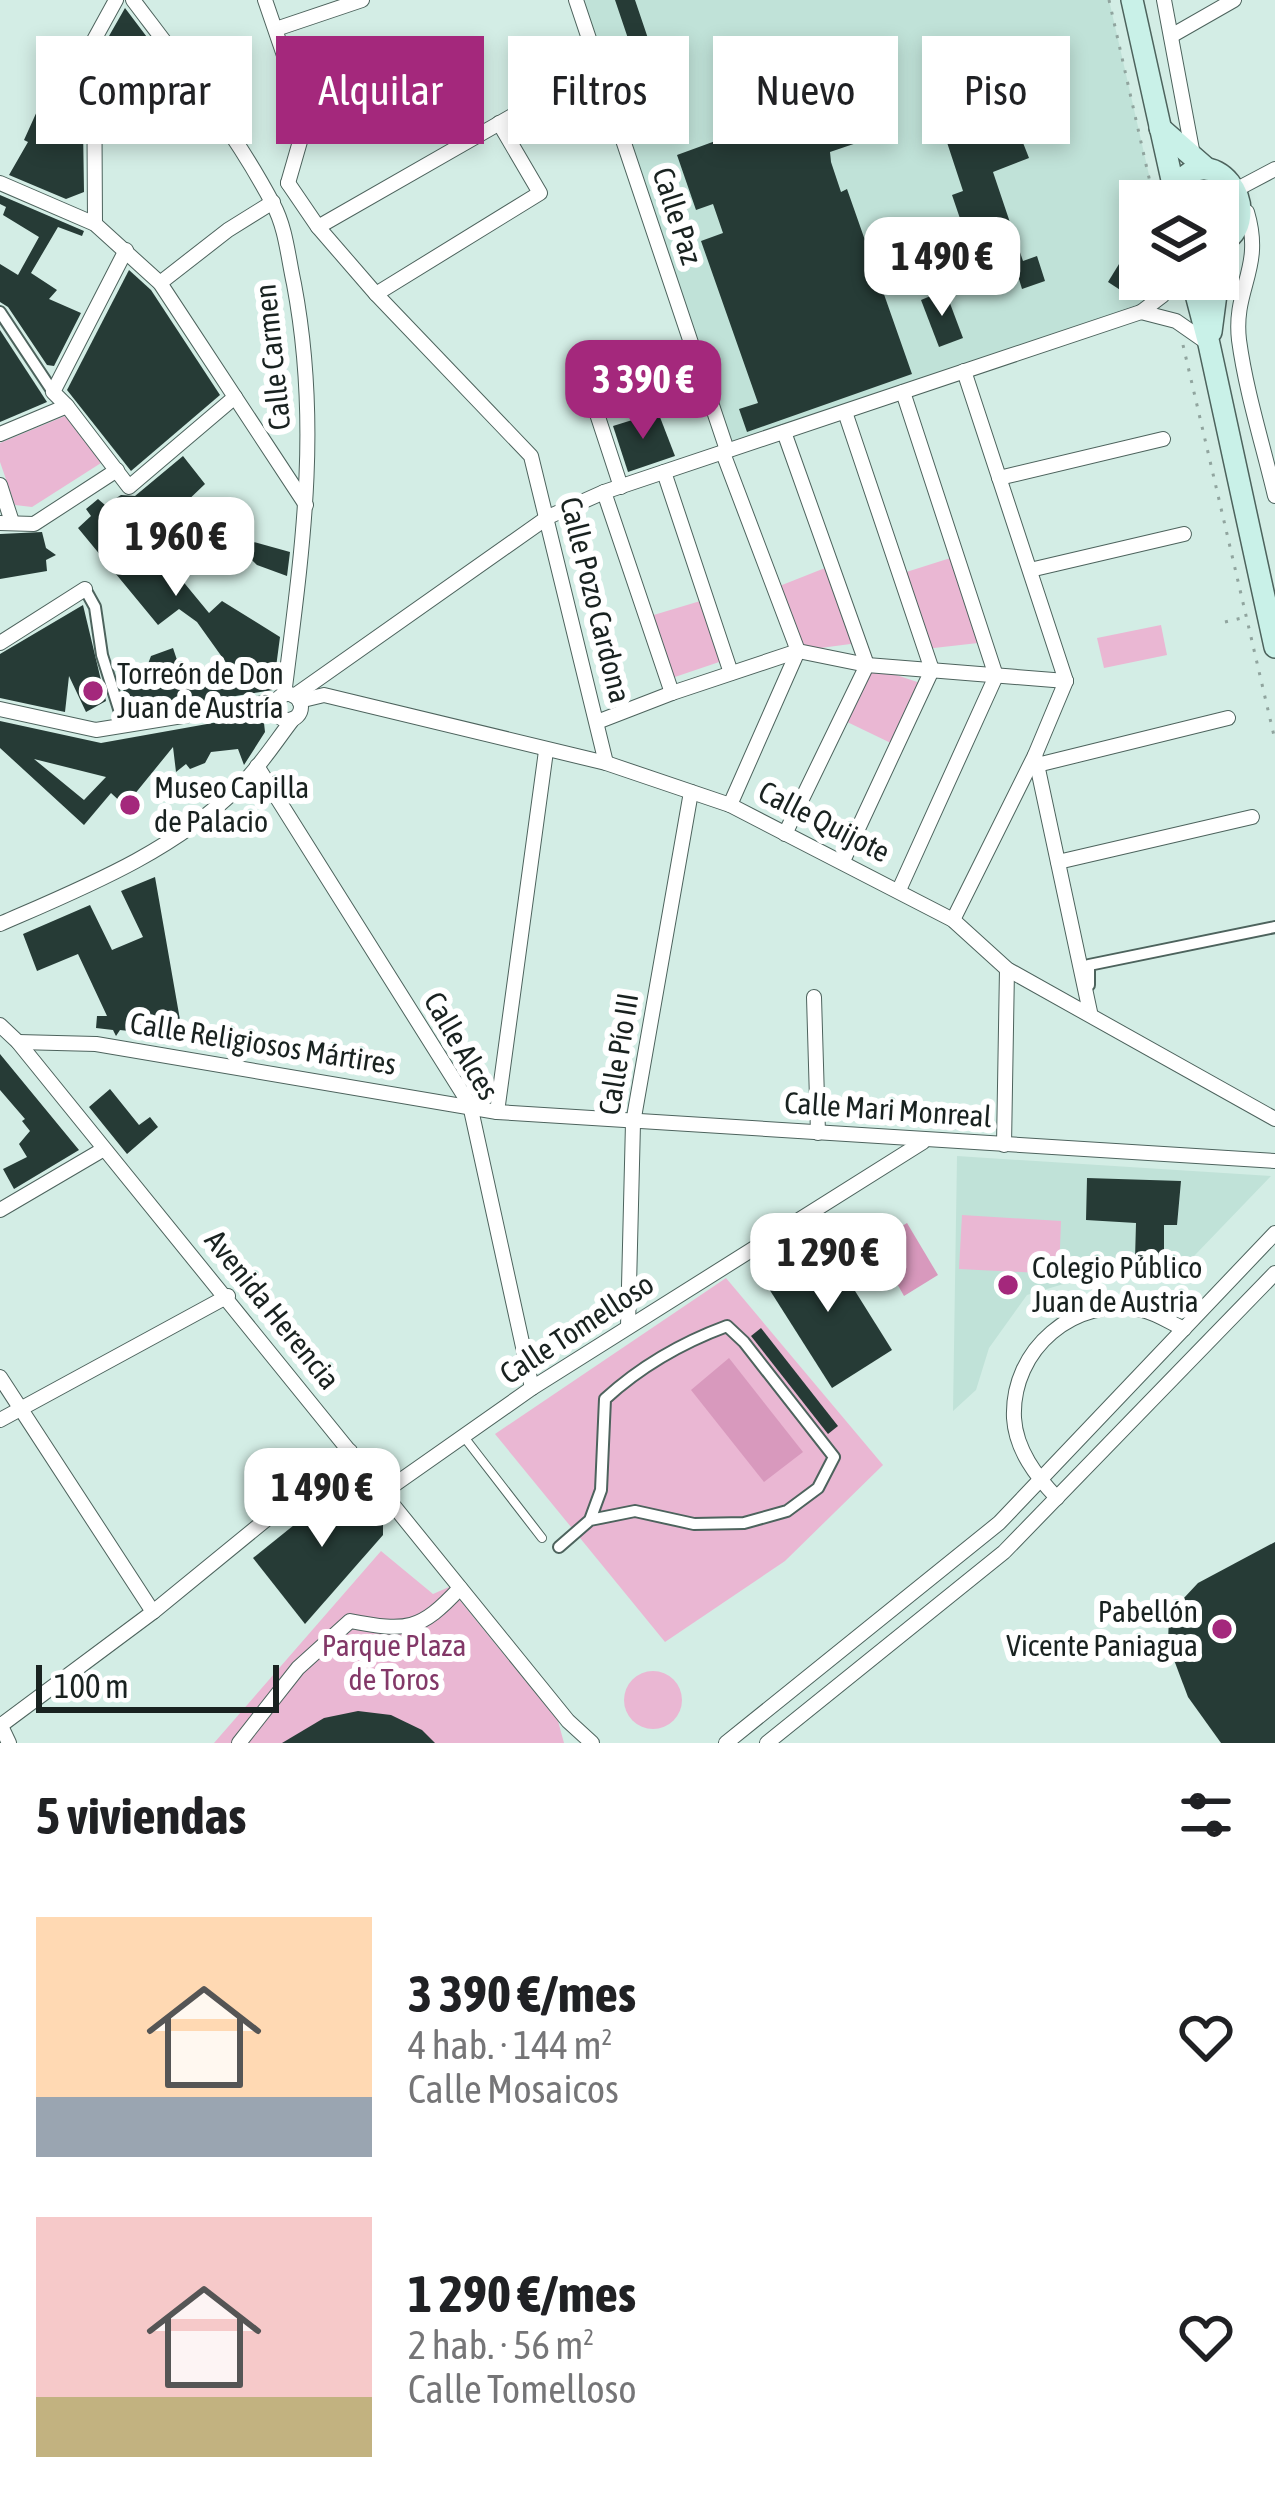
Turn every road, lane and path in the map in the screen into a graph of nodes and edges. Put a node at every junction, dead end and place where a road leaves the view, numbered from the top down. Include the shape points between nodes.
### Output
1 (116, 0) edge
2 (133, 0) edge
3 (265, 0) edge
4 (362, 0) edge
5 (576, 0) edge
6 (1109, 0) edge
7 (1132, 0) edge
8 (1164, 0) edge
9 (1234, 0) edge
10 (276, 29) junction
11 (1172, 35) junction
12 (588, 36) edge
13 (508, 118) edge
14 (499, 122) junction
15 (1160, 128) junction
16 (624, 144) edge
17 (1200, 162) junction
18 (1275, 169) edge
19 (1161, 180) edge
20 (1165, 180) edge
21 (1180, 180) edge
22 (0, 183) edge
23 (288, 183) junction
24 (1241, 187) junction
25 (269, 198) junction
26 (1247, 212) junction
27 (313, 221) junction
28 (95, 224) junction
29 (1239, 228) edge
30 (283, 229) junction
31 (126, 250) junction
32 (160, 283) junction
33 (376, 294) junction
34 (1157, 300) edge
35 (1197, 300) edge
36 (1215, 300) edge
37 (0, 312) edge
38 (1141, 312) junction
39 (1176, 321) junction
40 (1209, 344) junction
41 (578, 356) dead end
42 (964, 371) junction
43 (53, 392) junction
44 (903, 392) junction
45 (235, 397) junction
46 (67, 406) junction
47 (845, 412) junction
48 (784, 432) junction
49 (0, 434) edge
50 (1163, 439) dead end
51 (725, 451) junction
52 (117, 470) junction
53 (664, 472) junction
54 (999, 478) junction
55 (0, 484) edge
56 (621, 487) junction
57 (604, 492) junction
58 (1275, 496) edge
59 (308, 508) junction
60 (548, 517) junction
61 (6, 523) edge
62 (1184, 534) dead end
63 (1030, 570) junction
64 (85, 590) joint
65 (1247, 616) junction
66 (1225, 622) dead end
67 (0, 643) edge
68 (1275, 647) edge
69 (798, 651) junction
70 (867, 665) junction
71 (932, 670) junction
72 (730, 673) junction
73 (996, 676) junction
74 (1066, 681) junction
75 (672, 693) junction
76 (287, 705) junction
77 (0, 709) edge
78 (1228, 718) dead end
79 (597, 722) junction
80 (124, 725) junction
81 (1275, 740) edge
82 (546, 751) junction
83 (1036, 760) junction
84 (606, 763) junction
85 (257, 766) junction
86 (691, 792) junction
87 (730, 805) junction
88 (1252, 817) dead end
89 (785, 834) junction
90 (843, 861) junction
91 (1058, 862) junction
92 (898, 890) junction
93 (953, 920) junction
94 (0, 924) edge
95 (1274, 927) edge
96 (1007, 969) junction
97 (814, 997) dead end
98 (1090, 1012) junction
99 (0, 1025) edge
100 (18, 1042) junction
101 (470, 1105) junction
102 (497, 1112) junction
103 (1275, 1119) edge
104 (634, 1123) junction
105 (818, 1132) junction
106 (925, 1141) junction
107 (1004, 1145) junction
108 (104, 1149) junction
109 (1275, 1161) edge
110 (0, 1210) edge
111 (1275, 1233) edge
112 (1275, 1273) edge
113 (228, 1296) junction
114 (628, 1327) junction
115 (1184, 1329) junction
116 (0, 1377) edge
117 (532, 1388) junction
118 (20, 1409) junction
119 (0, 1420) edge
120 (463, 1436) junction
121 (350, 1451) junction
122 (1040, 1480) junction
123 (384, 1492) junction
124 (1057, 1498) junction
125 (590, 1520) junction
126 (542, 1538) dead end
127 (559, 1547) dead end
128 (460, 1588) junction
129 (153, 1612) junction
130 (568, 1721) junction
131 (0, 1725) edge
132 (9, 1743) edge
133 (239, 1743) edge
134 (576, 1743) edge
135 (592, 1743) edge
136 (727, 1743) edge
137 (767, 1743) edge

1 - 28 street via 94,40
2 - 25 street
3 - 10 street
4 - 10 street
5 - 12 street, Calle Paz
6 - 19 path
7 - 15 main road
8 - 11 street
9 - 11 street
10 - 23 street via 302,107
11 - 17 street
13 - 14 street
14 - 27 street
14 - 33 street via 540,193
15 - 17 main road
15 - 20 main road
16 - 51 street, Calle Paz
17 - 21 main road
17 - 24 main road
18 - 24 street
22 - 28 street
23 - 25 street
23 - 27 street, Calle Pozo Cardona
24 - 26 main road
25 - 30 street, Calle Carmen
25 - 32 street
26 - 29 main road
26 - 58 street via 1253,266 1238,304 1239,340
27 - 30 street
27 - 33 street, Calle Pozo Cardona
28 - 31 street
30 - 59 street, Calle Carmen via 302,329
31 - 32 street
31 - 43 street
32 - 45 street
33 - 60 street, Calle Pozo Cardona via 531,456
34 - 38 street
35 - 40 main road
36 - 40 main road
37 - 43 street
38 - 39 street
38 - 42 street
39 - 40 street
39 - 65 path
40 - 68 main road
41 - 56 street
42 - 44 street
42 - 54 street
43 - 46 street
44 - 47 street
44 - 73 street
45 - 52 street via 129,487
45 - 59 street
46 - 49 street
46 - 52 street
47 - 48 street
47 - 71 street
48 - 51 street
48 - 70 street
50 - 54 street
51 - 53 street
51 - 69 street, Calle Paz
52 - 61 street via 34,524
53 - 56 street
53 - 72 street
54 - 63 street
55 - 61 street
56 - 57 street
57 - 60 street
57 - 75 street
59 - 76 street, Calle Carmen
60 - 76 street
60 - 79 street, Calle Pozo Cardona
62 - 63 street
63 - 74 street
64 - 67 street
64 - 80 street
65 - 66 path
65 - 81 path
69 - 70 street
69 - 72 street
69 - 87 street
70 - 71 street
70 - 89 street
71 - 73 street
71 - 90 street
72 - 75 street
73 - 74 street
73 - 92 street
74 - 83 street
75 - 79 street
76 - 80 street, Calle Quijote
76 - 82 street, Calle Quijote via 324,694
76 - 85 street, Calle Carmen
77 - 80 street, Calle Quijote via 96,730
78 - 83 street
79 - 84 street, Calle Pozo Cardona
82 - 84 street, Calle Quijote
82 - 102 street
83 - 91 street
83 - 93 street
84 - 86 street, Calle Quijote
85 - 94 street via 137,861
85 - 101 street, Calle Alces
86 - 87 street, Calle Quijote
86 - 104 street, Calle Pío III
87 - 89 street, Calle Quijote
88 - 91 street
89 - 90 street, Calle Quijote
90 - 92 street, Calle Quijote
91 - 98 street
92 - 93 street, Calle Quijote
93 - 96 street, Calle Quijote
95 - 98 street via 1089,964
96 - 98 street, Calle Quijote
96 - 107 street
97 - 105 street
98 - 103 street, Calle Quijote
99 - 100 street, Avenida Herencia
100 - 101 street, Calle Religiosos Mártires via 96,1044
100 - 108 street, Avenida Herencia
101 - 102 street, Calle Religiosos Mártires
101 - 117 street, Calle Alces
102 - 104 street, Calle Mari Monreal
104 - 105 street, Calle Mari Monreal
104 - 114 street, Calle Pío III
105 - 106 street, Calle Mari Monreal
106 - 107 street, Calle Mari Monreal
106 - 114 street, Calle Tomelloso
107 - 109 street, Calle Mari Monreal
108 - 110 street
108 - 113 street, Avenida Herencia
111 - 115 street
112 - 124 street
113 - 118 street
113 - 121 street, Avenida Herencia
114 - 117 street, Calle Tomelloso
115 - 122 street
115 - 122 street via 1145,1310 1112,1307 1051,1331 1016,1387 1014,1421
116 - 118 street
117 - 120 street, Calle Tomelloso
118 - 119 street
118 - 129 street
120 - 123 street, Calle Tomelloso
120 - 126 lane
121 - 123 street, Avenida Herencia
121 - 129 street
122 - 124 street
122 - 136 street
123 - 128 street, Avenida Herencia
124 - 137 street via 1004,1552
125 - 125 street via 635,1511 744,1523 787,1511 818,1488 834,1457 727,1326 689,1340 604,1399 601,1490
125 - 127 street
128 - 130 street, Avenida Herencia
128 - 133 street via 433,1617 406,1630 350,1621 298,1668
129 - 131 street
130 - 134 street
130 - 135 street, Avenida Herencia
131 - 132 street

